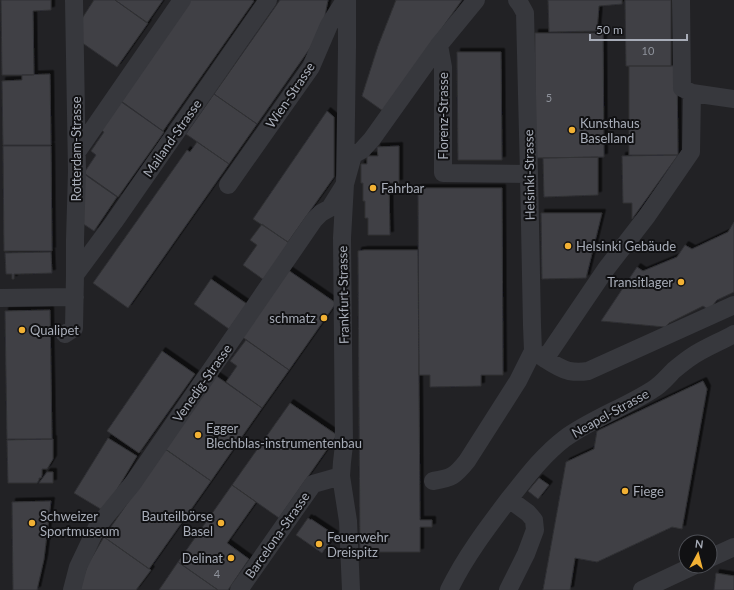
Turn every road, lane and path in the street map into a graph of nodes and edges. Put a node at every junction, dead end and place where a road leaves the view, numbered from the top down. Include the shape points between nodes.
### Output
1 (182, 0) edge
2 (268, 0) edge
3 (346, 0) edge
4 (476, 0) edge
5 (517, 0) edge
6 (681, 0) edge
7 (78, 4) edge
8 (439, 45) junction
9 (692, 93) junction
10 (734, 99) edge
11 (77, 152) junction
12 (529, 174) junction
13 (345, 184) junction
14 (228, 185) dead end
15 (76, 275) junction
16 (75, 297) junction
17 (0, 298) edge
18 (734, 305) edge
19 (65, 334) dead end
20 (734, 334) edge
21 (540, 355) junction
22 (341, 476) junction
23 (433, 481) dead end
24 (509, 499) junction
25 (734, 547) edge
26 (718, 554) edge
27 (678, 573) edge
28 (72, 590) edge
29 (238, 590) edge
30 (351, 590) edge
31 (449, 590) edge
32 (508, 590) edge
33 (642, 590) edge

1 - 11 street
2 - 15 street, Mailand-Strasse
3 - 13 street, Frankfurt-Strasse
3 - 14 street, Wien-Strasse via 329,25 311,68
4 - 8 street, Florenz-Strasse
5 - 12 street, Helsinki-Strasse via 524,13
6 - 9 street via 682,88
7 - 11 street, Rotterdam-Strasse
8 - 12 street, Florenz-Strasse via 443,67 443,174
8 - 13 street, Florenz-Strasse via 372,139 353,155
9 - 10 street
9 - 21 street via 691,152 648,216
11 - 15 street, Rotterdam-Strasse
12 - 21 street, Helsinki-Strasse via 531,317
13 - 22 street, Frankfurt-Strasse via 342,238 344,445
13 - 28 street, Venedig-Strasse via 330,208 314,220 133,483 97,527 78,566
15 - 16 street, Rotterdam-Strasse
16 - 17 street
16 - 19 street, Rotterdam-Strasse via 74,328
18 - 21 street via 588,371 568,371
20 - 24 street, Neapel-Strasse via 692,357 652,391 564,439 532,470
21 - 23 street via 518,381 457,473 446,479
22 - 29 street, Barcelona-Strasse via 313,484
22 - 30 street, Frankfurt-Strasse via 348,522
24 - 31 street, Neapel-Strasse via 488,526
24 - 32 street via 534,520 535,530
25 - 26 street
27 - 33 street

